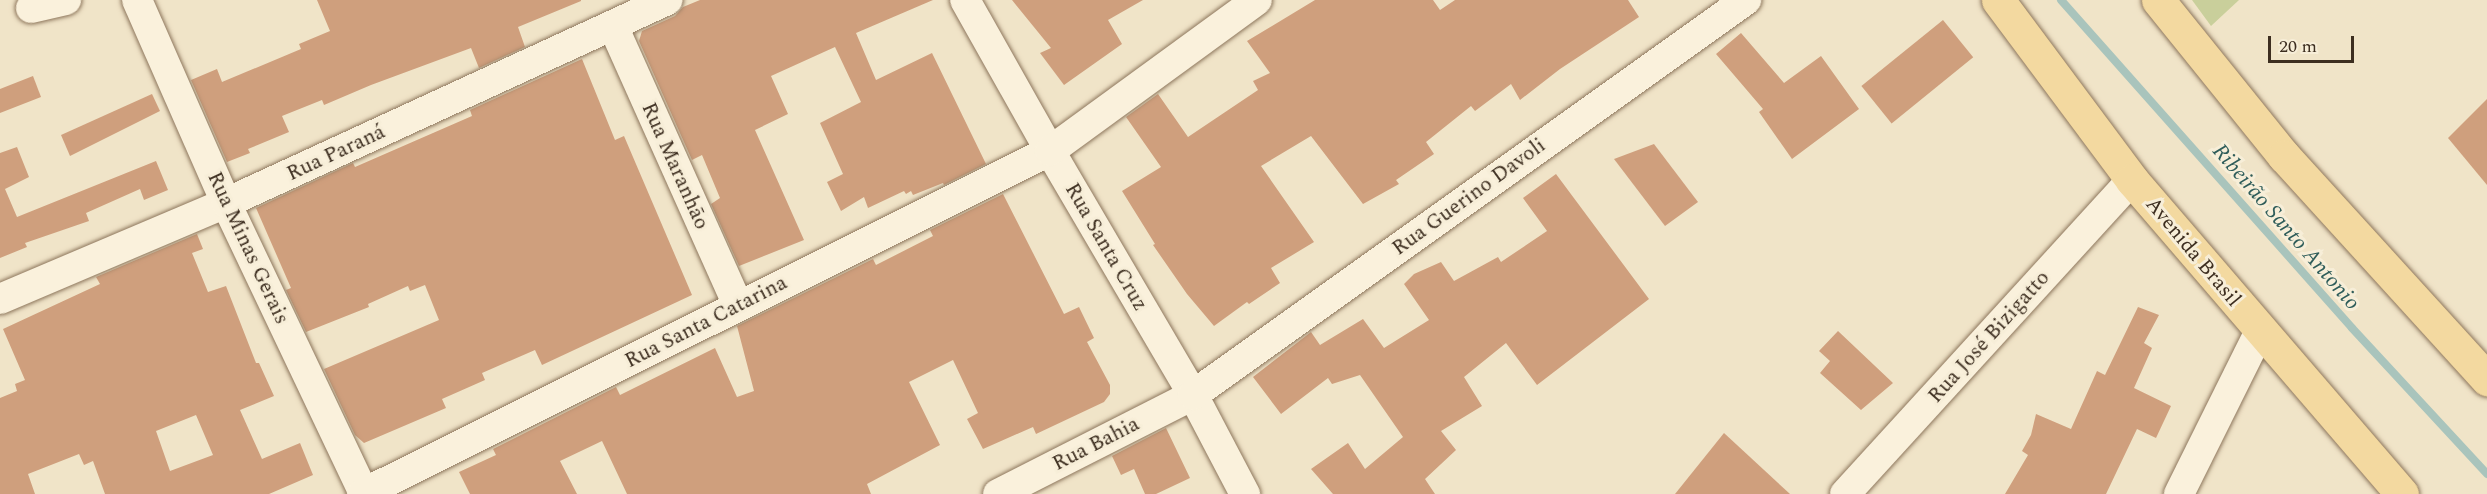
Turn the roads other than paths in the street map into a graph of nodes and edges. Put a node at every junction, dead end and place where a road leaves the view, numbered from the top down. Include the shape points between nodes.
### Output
1 (66, 0) edge
2 (137, 0) edge
3 (668, 0) edge
4 (965, 0) edge
5 (1257, 0) edge
6 (1746, 0) edge
7 (1998, 0) edge
8 (2158, 0) edge
9 (31, 8) dead end
10 (613, 26) junction
11 (1050, 152) junction
12 (2132, 180) junction
13 (226, 203) junction
14 (0, 299) edge
15 (738, 306) junction
16 (2260, 331) junction
17 (2487, 379) edge
18 (1193, 395) junction
19 (363, 494) edge
20 (998, 494) edge
21 (1245, 494) edge
22 (1845, 494) edge
23 (2179, 494) edge
24 (2402, 494) edge

1 - 9 street
2 - 13 street, Rua Minas Gerais
3 - 10 street, Rua Paraná
4 - 11 street, Rua Santa Cruz
5 - 11 street, Rua Santa Catarina
6 - 18 street, Rua Guerino Davoli
7 - 12 main road, Avenida Brasil
8 - 17 main road via 2284,156
10 - 13 street, Rua Paraná
10 - 15 street, Rua Maranhão
11 - 15 street, Rua Santa Catarina
11 - 18 street, Rua Santa Cruz
12 - 16 main road, Avenida Brasil
12 - 22 street, Rua José Bizigatto
13 - 14 street, Rua Paraná
13 - 19 street, Rua Minas Gerais
15 - 19 street, Rua Santa Catarina
16 - 23 street
16 - 24 main road, Avenida Brasil
18 - 20 street, Rua Bahia
18 - 21 street, Rua Santa Cruz

